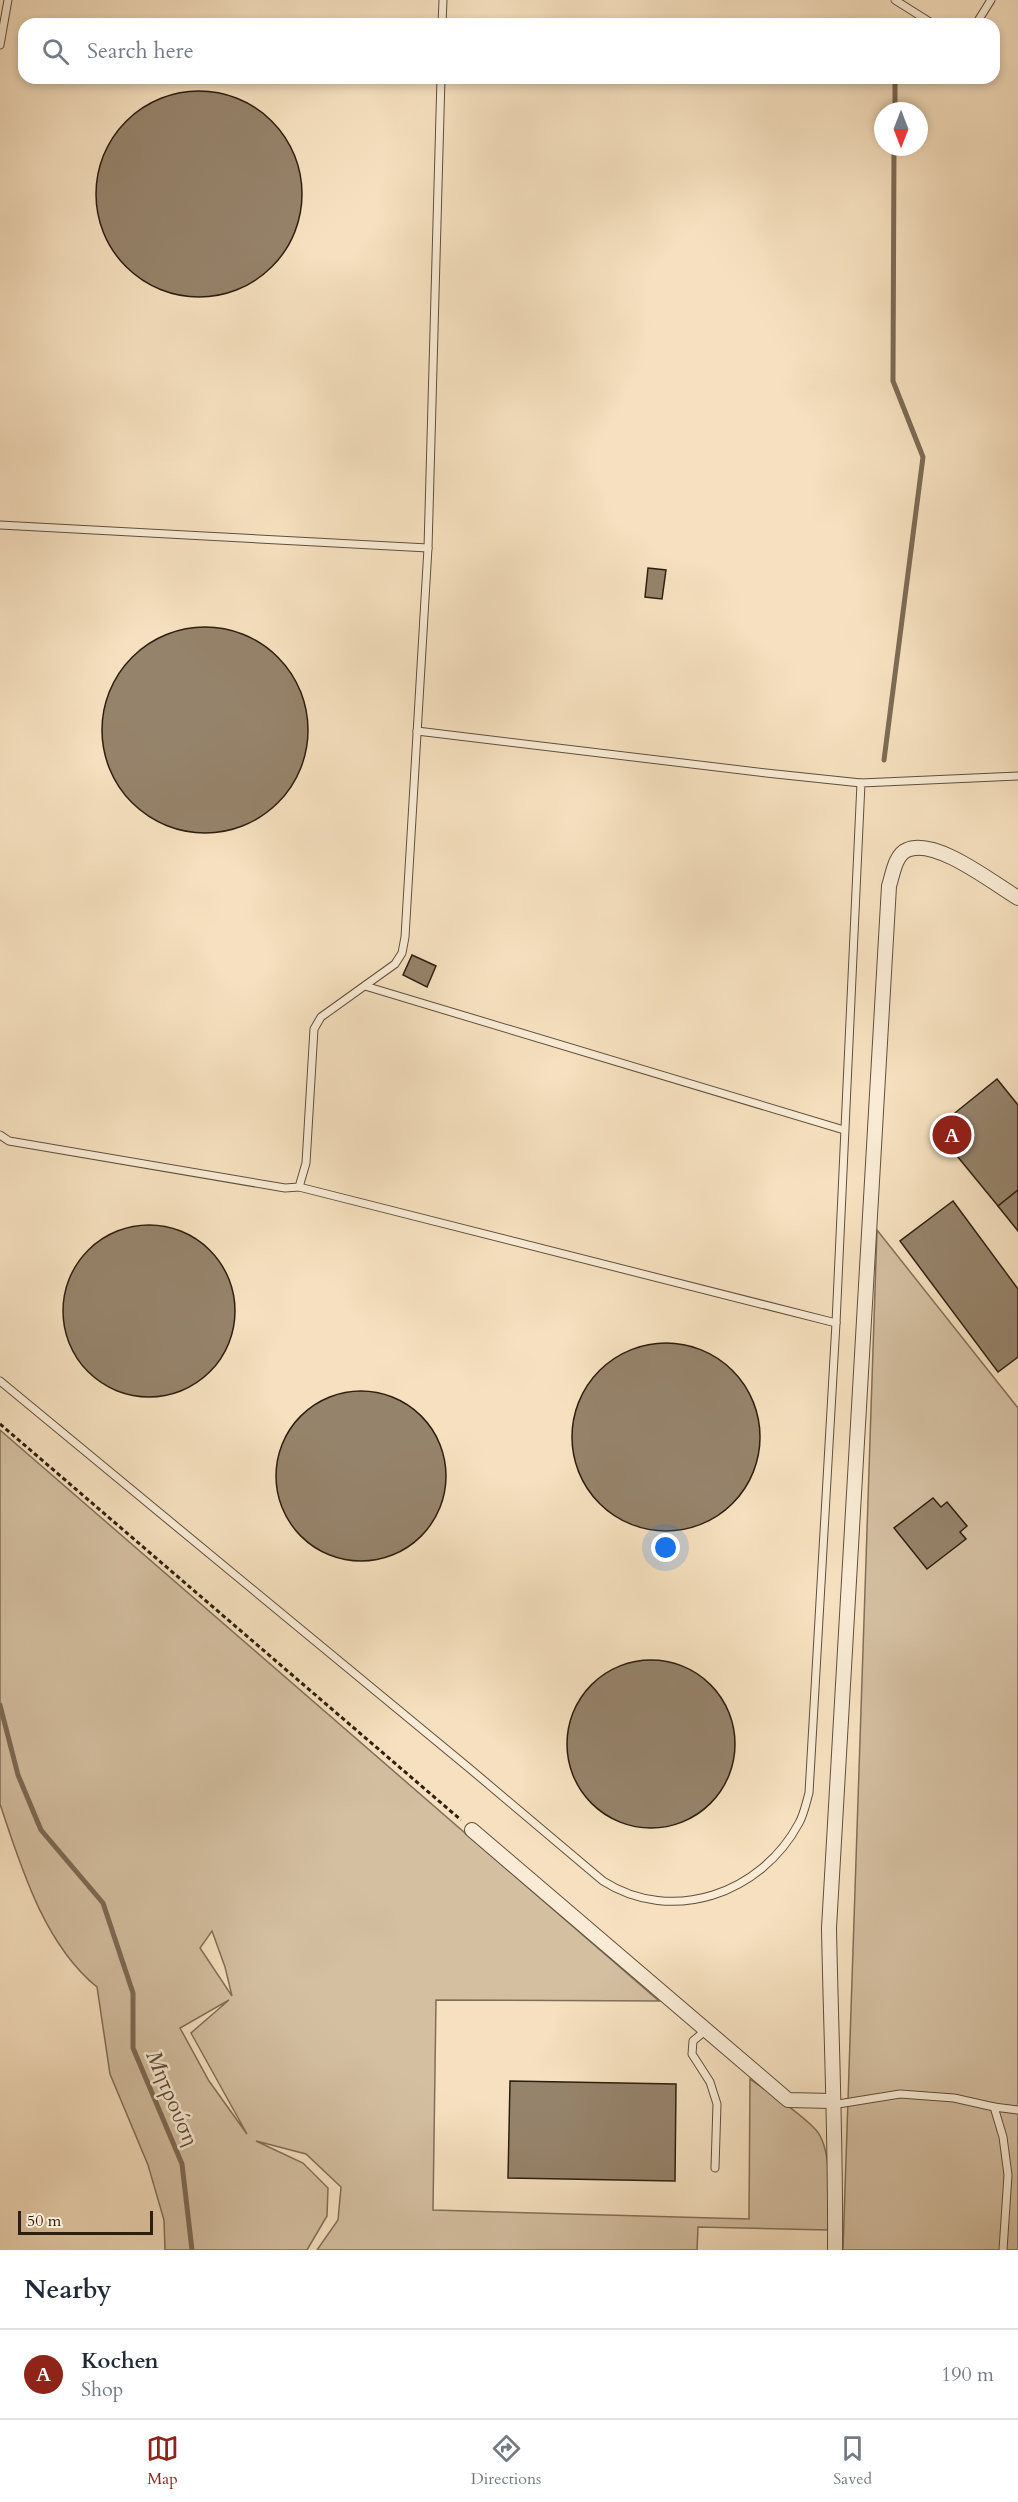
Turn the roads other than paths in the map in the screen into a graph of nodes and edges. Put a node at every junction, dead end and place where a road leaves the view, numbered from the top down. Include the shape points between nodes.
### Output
1 (8, 0) edge
2 (443, 0) edge
3 (895, 0) edge
4 (991, 0) edge
5 (442, 18) edge
6 (924, 18) edge
7 (980, 18) edge
8 (0, 45) edge
9 (441, 84) edge
10 (0, 525) edge
11 (428, 548) junction
12 (417, 731) junction
13 (1018, 776) edge
14 (861, 783) junction
15 (1018, 898) edge
16 (365, 986) junction
17 (844, 1130) junction
18 (0, 1135) edge
19 (299, 1187) junction
20 (836, 1323) junction
21 (0, 1381) edge
22 (472, 1830) road end
23 (706, 2030) junction
24 (832, 2103) junction
25 (994, 2107) junction
26 (1018, 2110) edge
27 (715, 2168) dead end
28 (836, 2250) edge
29 (1003, 2250) edge

1 - 8 lane
2 - 5 lane
3 - 6 lane
4 - 7 lane
9 - 11 lane
10 - 11 lane
11 - 12 lane
12 - 14 lane
12 - 16 lane via 403,945 395,964
13 - 14 lane
14 - 17 lane
15 - 24 street via 941,851 926,846 906,850 896,861 890,886 829,1928
16 - 17 lane
16 - 19 lane via 321,1017 314,1029 306,1163
17 - 20 lane
18 - 19 lane via 9,1141 285,1188
19 - 20 lane
20 - 21 lane via 809,1793 799,1822 763,1868 737,1887 683,1901 637,1898 603,1881
22 - 23 street
23 - 24 street via 788,2100
23 - 27 lane via 693,2041 692,2054 710,2082 717,2104
24 - 25 lane via 900,2094 954,2098
24 - 28 street
25 - 26 lane
25 - 29 lane via 1004,2137 1008,2175

